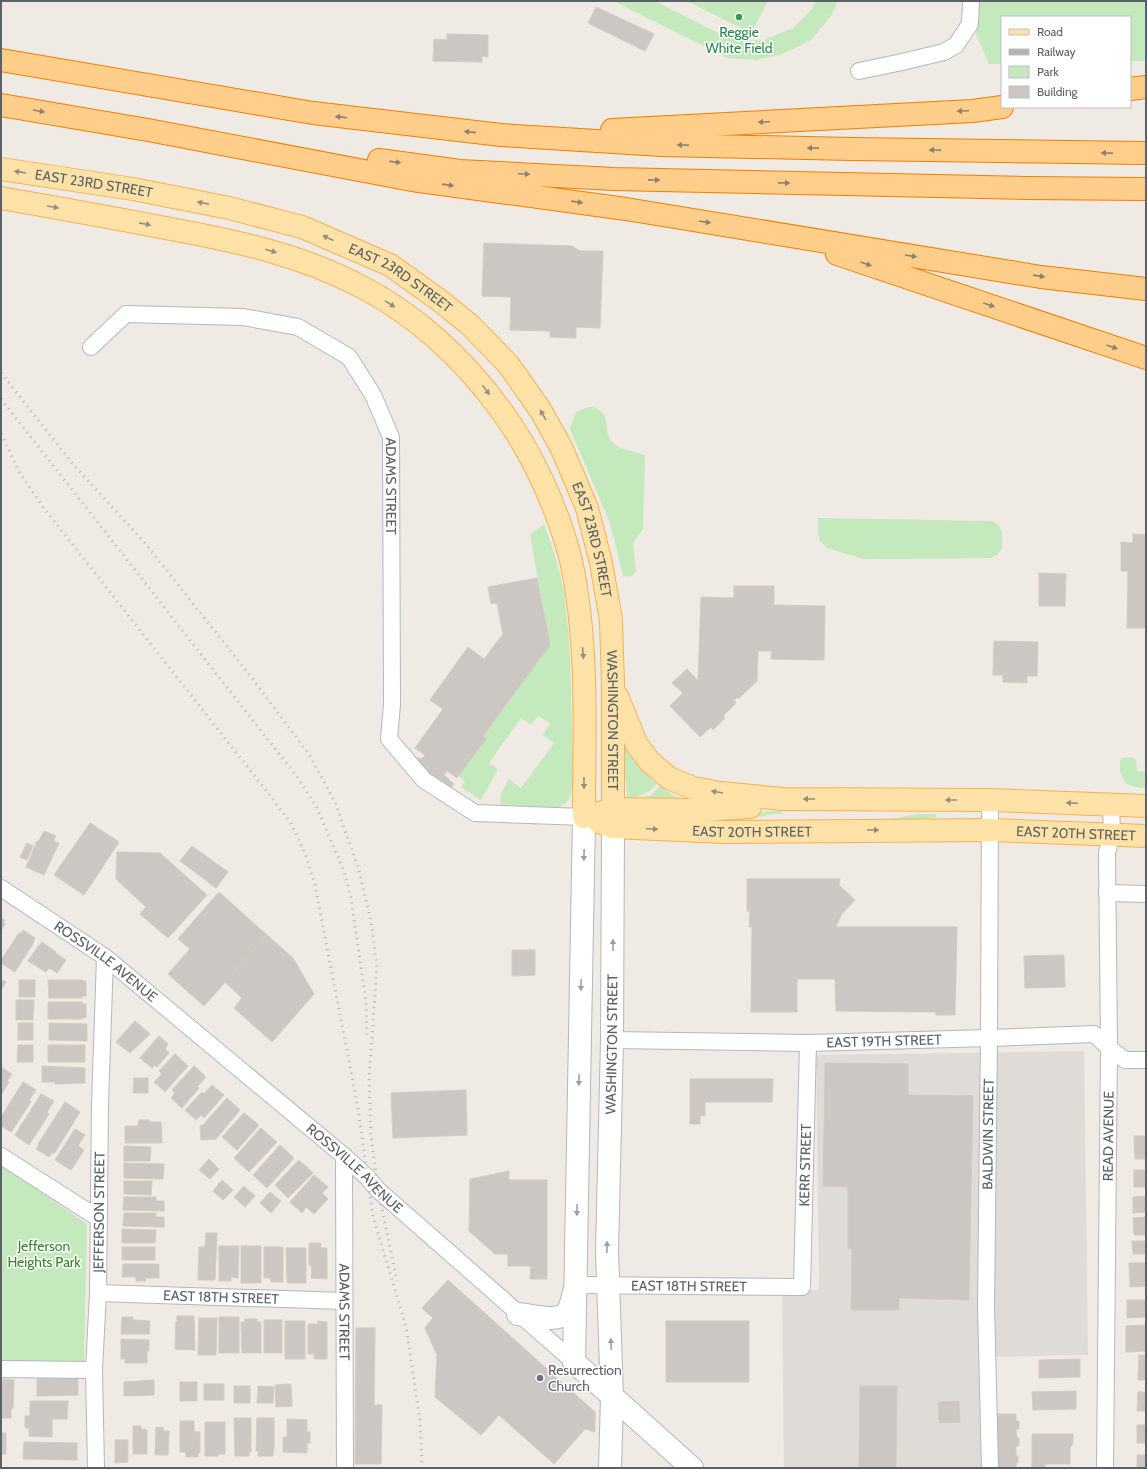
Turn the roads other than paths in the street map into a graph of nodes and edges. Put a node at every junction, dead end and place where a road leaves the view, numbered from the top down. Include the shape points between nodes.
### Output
1 (971, 1) edge
2 (1, 60) edge
3 (859, 71) dead end
4 (1146, 87) edge
5 (1131, 89) edge
6 (1, 105) edge
7 (1001, 107) edge
8 (148, 130) junction
9 (501, 135) junction
10 (1146, 153) edge
11 (1, 169) edge
12 (1146, 189) edge
13 (1, 198) edge
14 (776, 234) junction
15 (1146, 289) edge
16 (91, 347) dead end
17 (1146, 358) edge
18 (580, 614) joint
19 (611, 620) joint
20 (613, 685) junction
21 (389, 739) joint
22 (783, 799) junction
23 (990, 800) junction
24 (1111, 804) junction
25 (1146, 806) edge
26 (584, 816) junction
27 (613, 818) junction
28 (990, 830) junction
29 (1112, 836) junction
30 (1146, 836) edge
31 (1, 888) edge
32 (1107, 893) junction
33 (1146, 894) edge
34 (105, 957) junction
35 (989, 1038) junction
36 (612, 1040) junction
37 (808, 1043) junction
38 (1109, 1048) junction
39 (1146, 1060) edge
40 (1, 1156) edge
41 (344, 1156) junction
42 (98, 1218) junction
43 (576, 1285) junction
44 (609, 1286) junction
45 (802, 1287) joint
46 (98, 1293) junction
47 (344, 1300) junction
48 (518, 1314) junction
49 (574, 1362) junction
50 (1, 1369) edge
51 (94, 1370) junction
52 (612, 1397) junction
53 (96, 1468) edge
54 (345, 1468) edge
55 (610, 1468) edge
56 (692, 1468) edge
57 (990, 1468) edge
58 (1105, 1468) edge

1 - 3 street via 970,24 956,45 944,52
9 -> 2 highway via 313,113
4 - 5 highway
6 -> 8 highway
7 -> 9 highway via 973,111
8 -> 12 highway via 460,171 614,179
8 -> 14 highway via 412,180 626,209
10 -> 9 highway via 661,145
19 -> 11 main road, EAST 23RD STREET via 601,563 587,508 562,449 541,410 508,364 470,325 438,300 390,265 302,227 170,196
13 -> 18 main road, EAST 23RD STREET via 235,241 302,260 360,286 403,312 447,348 483,385 512,425 536,466 556,512 572,563
14 -> 15 highway via 1041,277
14 -> 17 highway
16 - 21 street, ADAMS STREET via 126,314 200,315 243,317 298,327 348,357 373,395 391,437 392,704
18 -> 26 main road, WASHINGTON STREET via 584,665
19 - 20 main road, WASHINGTON STREET
22 -> 20 main road via 693,788 669,778 650,762 636,745
20 - 27 main road, WASHINGTON STREET
21 - 26 street, EAST 20TH STREET via 424,780 474,813
23 -> 22 main road
22 - 27 main road via 750,807
24 -> 23 main road
23 - 28 street, BALDWIN STREET
24 - 25 main road
24 - 29 street, READ AVENUE
26 - 27 main road, EAST 20TH STREET
26 -> 43 street, WASHINGTON STREET
27 -> 28 main road, EAST 20TH STREET via 723,832
36 -> 27 street, WASHINGTON STREET
28 - 29 main road, EAST 20TH STREET
28 - 35 street, BALDWIN STREET
29 - 30 main road, EAST 20TH STREET
29 - 32 street, READ AVENUE via 1107,852
31 - 34 street, ROSSVILLE AVENUE
32 - 33 street
32 - 38 street, READ AVENUE
34 - 41 street, ROSSVILLE AVENUE
34 - 42 street, JEFFERSON STREET
35 - 37 street, EAST 19TH STREET
35 - 38 street, EAST 19TH STREET via 1094,1034
35 - 57 street, BALDWIN STREET via 986,1306
36 - 37 street, EAST 19TH STREET
44 -> 36 street, WASHINGTON STREET via 607,1251
37 - 45 street, KERR STREET
38 - 39 street, EAST 19TH STREET via 1125,1060
38 - 58 street, READ AVENUE
40 - 42 street
41 - 47 street, ADAMS STREET
41 - 48 street, ROSSVILLE AVENUE via 378,1190
42 - 46 street, JEFFERSON STREET
43 - 44 street, EAST 18TH STREET
43 - 48 street via 565,1314 552,1318
43 - 49 street, WASHINGTON STREET
44 - 45 street, EAST 18TH STREET
52 -> 44 street, WASHINGTON STREET
46 - 47 street, EAST 18TH STREET
46 - 51 street, JEFFERSON STREET
47 - 54 street, ADAMS STREET
48 - 49 street, ROSSVILLE AVENUE
49 - 52 street, ROSSVILLE AVENUE
50 - 51 street
51 - 53 street, JEFFERSON STREET
52 - 55 street, WASHINGTON STREET
52 - 56 street, ROSSVILLE AVENUE

